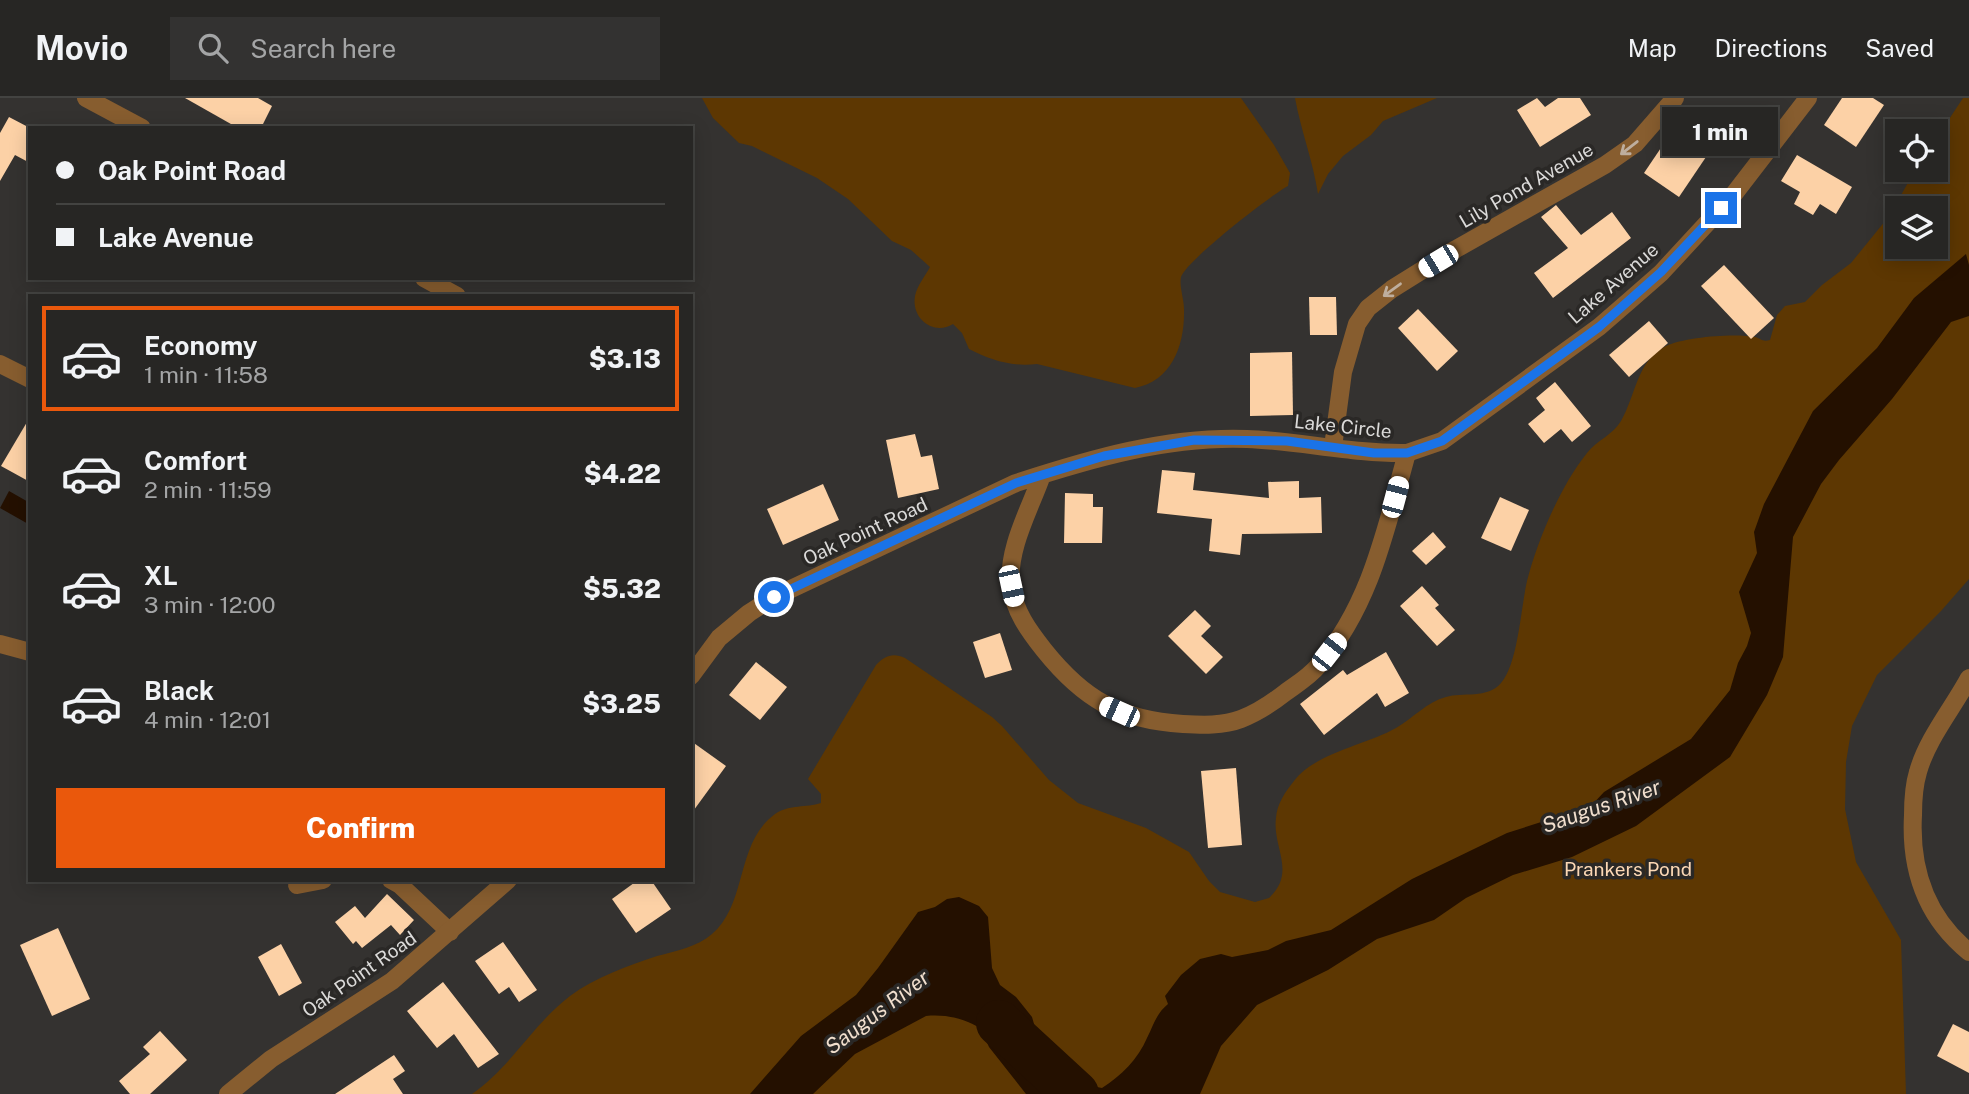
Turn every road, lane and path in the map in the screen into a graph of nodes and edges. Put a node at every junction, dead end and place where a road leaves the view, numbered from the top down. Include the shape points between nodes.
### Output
1 (86, 98) edge
2 (1675, 98) edge
3 (1808, 98) edge
4 (138, 126) edge
5 (428, 280) edge
6 (453, 294) edge
7 (0, 363) edge
8 (28, 378) edge
9 (1333, 447) junction
10 (1407, 453) junction
11 (1042, 475) junction
12 (0, 644) edge
13 (28, 651) edge
14 (693, 673) edge
15 (1969, 678) edge
16 (313, 882) edge
17 (393, 882) edge
18 (506, 882) edge
19 (297, 885) dead end
20 (450, 932) junction
21 (1969, 952) edge
22 (228, 1094) edge

1 - 4 street
2 -> 9 street, Lily Pond Avenue via 1635,144 1605,166 1456,249 1368,308 1357,324 1343,372
3 - 10 street, Lake Avenue via 1734,194 1629,301 1442,441
5 - 6 street
7 - 8 street
9 - 10 street, Lake Circle
9 - 11 street, Lake Circle via 1265,440 1194,440 1104,456
10 - 11 street, Lake Circle via 1377,563 1341,636 1317,668 1266,707 1239,720 1207,726 1134,718 1105,706 1079,688 1031,633 1016,608 1011,564
11 - 14 street, Oak Point Road via 774,597 719,638
12 - 13 street
15 - 21 street via 1918,772 1912,829 1913,860 1929,904 1955,941
16 - 19 street
17 - 20 street
18 - 20 street, Oak Point Road
20 - 22 street, Oak Point Road via 392,981 271,1059

